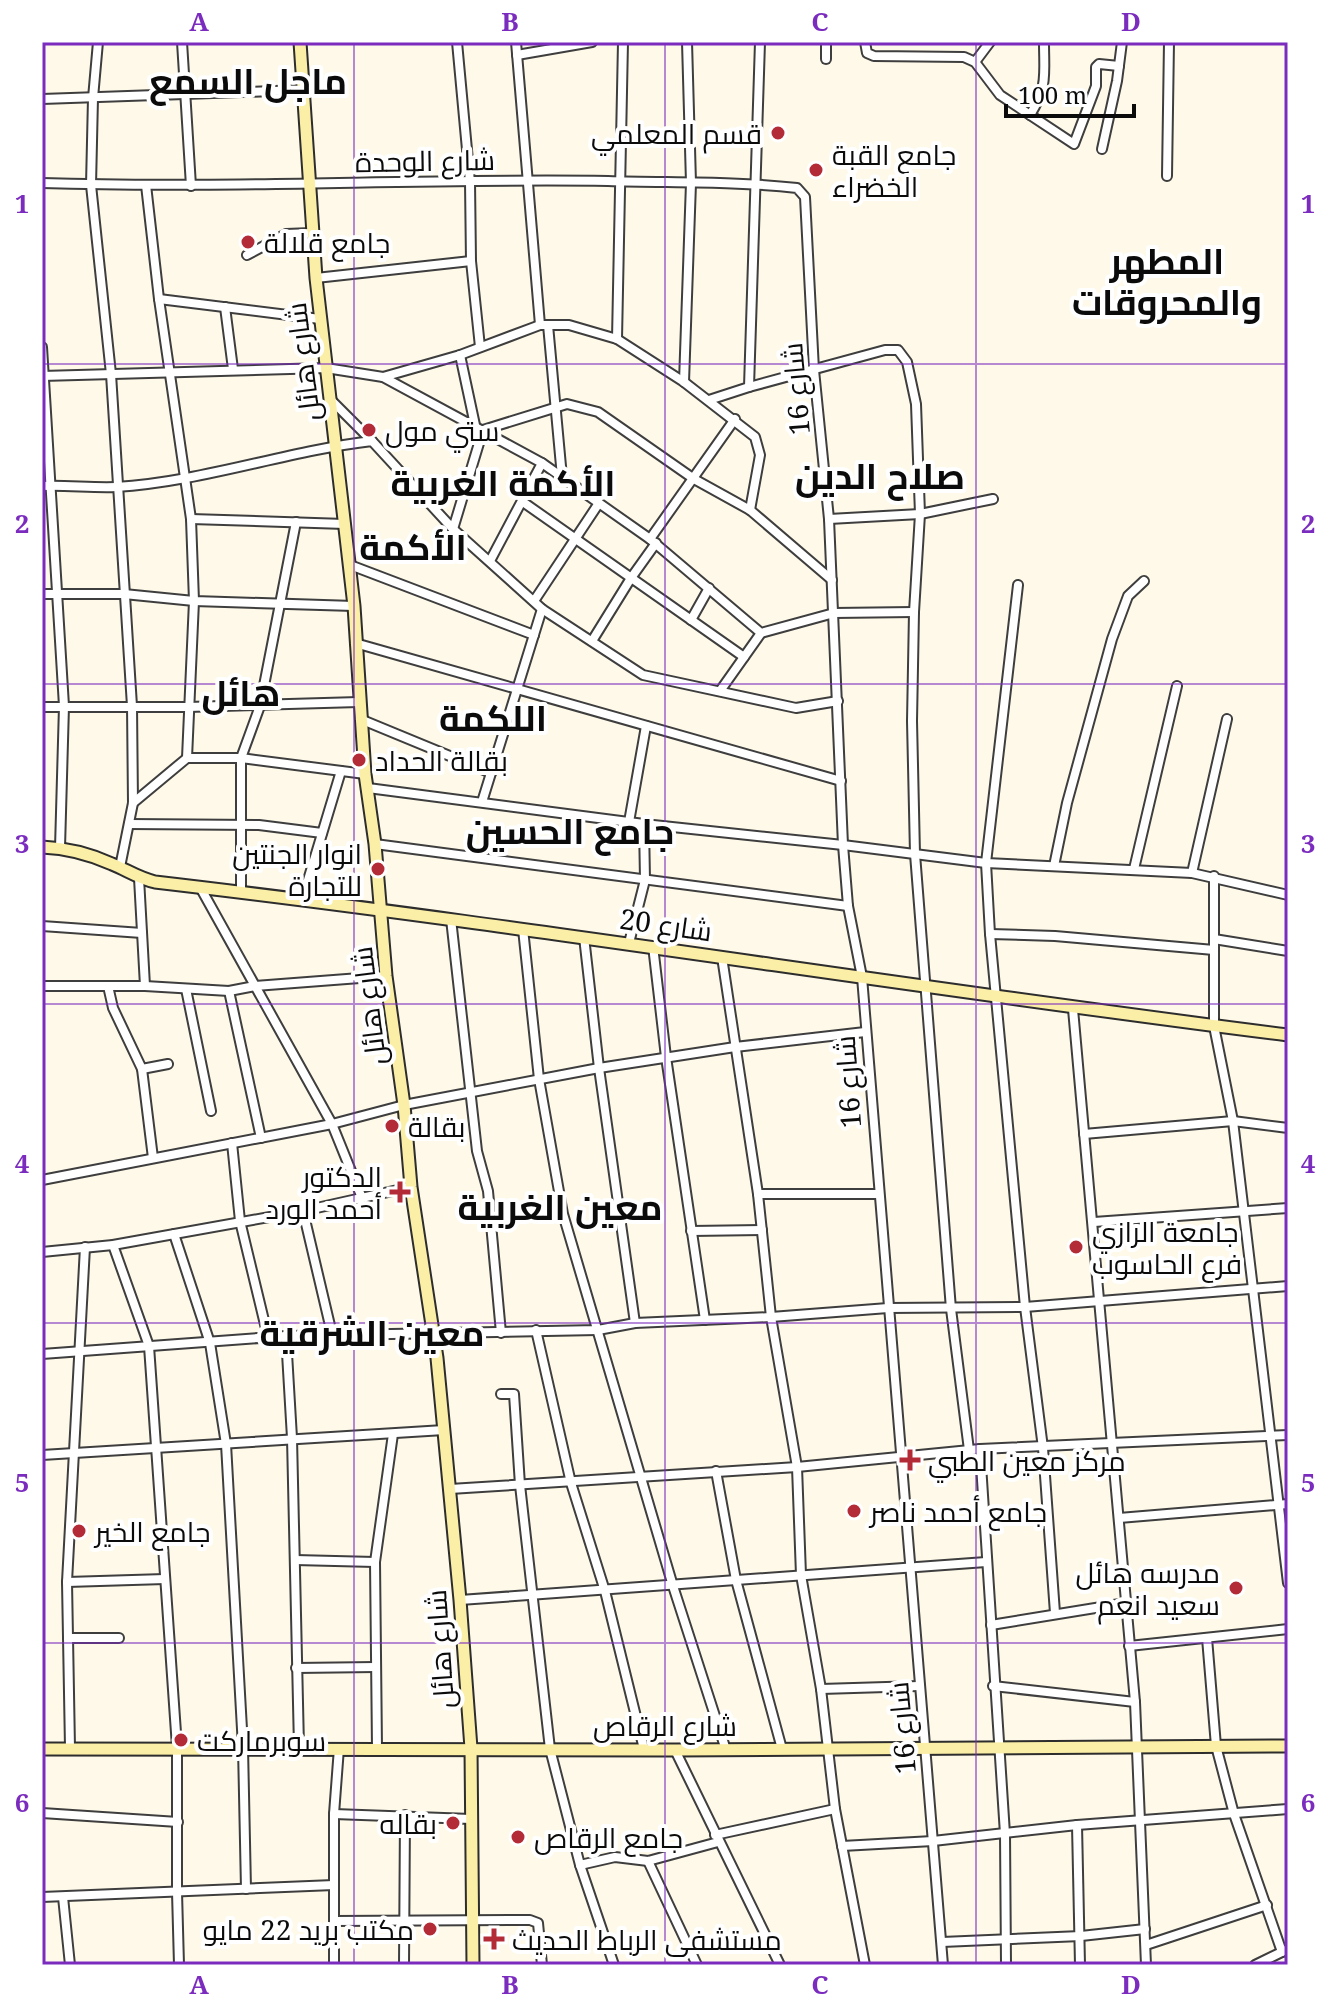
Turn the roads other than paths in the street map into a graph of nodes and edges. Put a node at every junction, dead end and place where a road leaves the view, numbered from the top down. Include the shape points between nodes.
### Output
1 (98, 42) edge
2 (182, 42) edge
3 (300, 42) edge
4 (457, 42) edge
5 (516, 42) edge
6 (592, 42) edge
7 (623, 42) edge
8 (687, 42) edge
9 (760, 42) edge
10 (826, 42) edge
11 (865, 42) edge
12 (990, 42) edge
13 (1044, 42) edge
14 (1122, 42) edge
15 (1169, 42) edge
16 (517, 55) junction
17 (826, 59) dead end
18 (975, 62) junction
19 (1119, 66) junction
20 (302, 90) junction
21 (185, 95) junction
22 (93, 98) junction
23 (42, 99) edge
24 (1030, 115) junction
25 (1102, 149) dead end
26 (1167, 176) dead end
27 (528, 180) junction
28 (470, 182) junction
29 (620, 182) junction
30 (42, 183) edge
31 (691, 183) junction
32 (308, 184) junction
33 (91, 185) junction
34 (146, 185) junction
35 (191, 186) junction
36 (754, 186) junction
37 (805, 197) joint
38 (312, 233) junction
39 (247, 255) dead end
40 (471, 261) junction
41 (316, 278) junction
42 (159, 299) junction
43 (225, 307) junction
44 (320, 319) junction
45 (544, 325) junction
46 (617, 339) junction
47 (42, 347) edge
48 (480, 347) junction
49 (460, 355) junction
50 (326, 368) junction
51 (233, 369) junction
52 (814, 370) junction
53 (170, 371) junction
54 (111, 374) junction
55 (43, 376) edge
56 (383, 377) junction
57 (684, 382) junction
58 (749, 387) junction
59 (329, 398) junction
60 (709, 400) junction
61 (557, 408) junction
62 (735, 419) junction
63 (479, 428) junction
64 (372, 441) junction
65 (336, 445) junction
66 (542, 463) junction
67 (185, 477) junction
68 (562, 477) junction
69 (694, 479) junction
70 (46, 486) edge
71 (117, 487) junction
72 (993, 499) dead end
73 (523, 502) junction
74 (599, 503) junction
75 (750, 510) junction
76 (920, 514) junction
77 (191, 519) junction
78 (829, 519) junction
79 (296, 522) junction
80 (345, 524) junction
81 (453, 529) junction
82 (575, 539) junction
83 (653, 541) junction
84 (490, 561) junction
85 (350, 565) junction
86 (631, 578) junction
87 (832, 580) junction
88 (1144, 581) dead end
89 (1018, 585) dead end
90 (709, 588) junction
91 (42, 594) edge
92 (58, 594) junction
93 (124, 594) junction
94 (194, 601) junction
95 (534, 601) junction
96 (282, 604) junction
97 (354, 606) junction
98 (542, 609) junction
99 (914, 612) junction
100 (834, 613) junction
101 (691, 620) junction
102 (761, 633) junction
103 (534, 635) junction
104 (592, 641) junction
105 (355, 643) junction
106 (744, 657) junction
107 (1177, 686) dead end
108 (517, 689) junction
109 (720, 691) junction
110 (838, 701) junction
111 (359, 702) junction
112 (64, 706) junction
113 (132, 706) junction
114 (260, 706) junction
115 (42, 707) edge
116 (188, 707) junction
117 (360, 719) junction
118 (1227, 719) dead end
119 (646, 726) junction
120 (187, 758) junction
121 (241, 758) junction
122 (341, 771) junction
123 (491, 773) junction
124 (365, 774) junction
125 (841, 781) junction
126 (368, 788) junction
127 (482, 802) junction
128 (133, 803) junction
129 (629, 822) junction
130 (129, 824) junction
131 (644, 824) junction
132 (241, 826) junction
133 (322, 833) junction
134 (375, 844) junction
135 (843, 845) junction
136 (42, 847) edge
137 (60, 848) junction
138 (915, 854) junction
139 (986, 863) junction
140 (1054, 866) junction
141 (120, 867) junction
142 (1134, 869) junction
143 (1192, 873) junction
144 (1214, 876) junction
145 (139, 878) junction
146 (645, 880) junction
147 (200, 887) junction
148 (241, 892) junction
149 (1288, 895) edge
150 (302, 900) junction
151 (848, 906) junction
152 (382, 910) junction
153 (451, 919) junction
154 (42, 926) edge
155 (523, 929) junction
156 (142, 933) junction
157 (990, 934) junction
158 (584, 937) junction
159 (1214, 939) junction
160 (629, 943) junction
161 (653, 946) junction
162 (1214, 950) junction
163 (1288, 951) edge
164 (722, 957) junction
165 (386, 976) junction
166 (862, 977) junction
167 (42, 986) edge
168 (108, 986) junction
169 (145, 986) junction
170 (255, 986) junction
171 (926, 986) junction
172 (186, 989) junction
173 (229, 991) junction
174 (997, 997) junction
175 (1073, 1009) junction
176 (1214, 1026) junction
177 (865, 1032) junction
178 (1288, 1035) edge
179 (735, 1047) junction
180 (666, 1057) junction
181 (168, 1064) dead end
182 (599, 1068) junction
183 (142, 1069) junction
184 (539, 1079) junction
185 (470, 1092) junction
186 (404, 1105) junction
187 (211, 1111) dead end
188 (1233, 1121) junction
189 (332, 1124) junction
190 (1288, 1128) edge
191 (1084, 1134) junction
192 (261, 1138) junction
193 (232, 1143) junction
194 (153, 1158) junction
195 (42, 1180) edge
196 (411, 1187) junction
197 (758, 1194) junction
198 (878, 1194) junction
199 (362, 1198) junction
200 (1288, 1208) edge
201 (1243, 1210) junction
202 (303, 1211) junction
203 (240, 1221) junction
204 (1094, 1222) junction
205 (762, 1230) junction
206 (691, 1231) junction
207 (174, 1234) junction
208 (113, 1245) junction
209 (85, 1247) junction
210 (42, 1252) edge
211 (1288, 1286) edge
212 (1254, 1288) junction
213 (1101, 1301) junction
214 (1025, 1307) junction
215 (888, 1308) junction
216 (951, 1309) junction
217 (771, 1317) junction
218 (705, 1320) junction
219 (635, 1323) junction
220 (536, 1330) junction
221 (598, 1330) junction
222 (433, 1331) junction
223 (501, 1333) junction
224 (332, 1334) junction
225 (286, 1336) junction
226 (268, 1337) junction
227 (210, 1343) junction
228 (149, 1346) junction
229 (80, 1351) junction
230 (42, 1354) edge
231 (501, 1394) dead end
232 (444, 1430) junction
233 (393, 1434) junction
234 (1288, 1435) edge
235 (1269, 1437) junction
236 (292, 1438) junction
237 (226, 1444) junction
238 (1113, 1445) junction
239 (157, 1446) junction
240 (1043, 1448) junction
241 (980, 1449) junction
242 (969, 1450) junction
243 (74, 1453) junction
244 (42, 1455) edge
245 (902, 1457) junction
246 (797, 1467) junction
247 (716, 1471) junction
248 (641, 1476) junction
249 (571, 1483) junction
250 (520, 1485) junction
251 (450, 1489) junction
252 (1284, 1504) edge
253 (1119, 1518) junction
254 (295, 1560) junction
255 (375, 1562) junction
256 (986, 1562) junction
257 (911, 1568) junction
258 (801, 1575) junction
259 (165, 1579) junction
260 (736, 1580) junction
261 (67, 1582) junction
262 (1288, 1583) edge
263 (673, 1586) junction
264 (605, 1591) junction
265 (531, 1595) junction
266 (460, 1600) junction
267 (1126, 1603) junction
268 (1055, 1613) junction
269 (991, 1625) junction
270 (1288, 1629) edge
271 (68, 1638) junction
272 (119, 1638) dead end
273 (1207, 1638) junction
274 (1129, 1646) junction
275 (376, 1667) junction
276 (296, 1668) junction
277 (919, 1686) junction
278 (993, 1686) junction
279 (821, 1689) junction
280 (1135, 1702) junction
281 (997, 1746) junction
282 (1216, 1746) junction
283 (1288, 1746) edge
284 (177, 1747) junction
285 (243, 1747) junction
286 (299, 1747) junction
287 (924, 1747) junction
288 (1137, 1747) junction
289 (70, 1748) junction
290 (339, 1748) junction
291 (377, 1748) junction
292 (471, 1748) junction
293 (829, 1748) junction
294 (42, 1749) edge
295 (550, 1749) junction
296 (644, 1749) junction
297 (782, 1749) junction
298 (675, 1750) junction
299 (726, 1750) junction
300 (835, 1809) junction
301 (1288, 1809) edge
302 (42, 1813) edge
303 (334, 1814) junction
304 (1234, 1814) junction
305 (405, 1815) junction
306 (471, 1819) junction
307 (1140, 1820) junction
308 (178, 1822) junction
309 (1077, 1825) junction
310 (1005, 1834) junction
311 (717, 1838) junction
312 (933, 1841) junction
313 (842, 1846) junction
314 (648, 1861) junction
315 (580, 1865) junction
316 (334, 1885) junction
317 (246, 1889) junction
318 (177, 1892) junction
319 (42, 1897) edge
320 (63, 1897) junction
321 (1267, 1905) junction
322 (474, 1919) junction
323 (334, 1921) junction
324 (404, 1922) junction
325 (1145, 1929) junction
326 (1081, 1936) junction
327 (1005, 1937) junction
328 (942, 1942) junction
329 (1146, 1945) junction
330 (1285, 1950) edge
331 (70, 1965) edge
332 (179, 1965) edge
333 (334, 1965) edge
334 (404, 1965) edge
335 (473, 1965) edge
336 (542, 1965) edge
337 (614, 1965) edge
338 (697, 1965) edge
339 (780, 1965) edge
340 (865, 1965) edge
341 (943, 1965) edge
342 (1006, 1965) edge
343 (1080, 1965) edge
344 (1146, 1965) edge
345 (1255, 1965) edge

1 - 22 street
2 - 21 street
3 - 20 street, شارع هائل
4 - 28 street
5 - 16 street
6 - 16 street
7 - 29 street
8 - 31 street
9 - 36 street
10 - 17 street
11 - 18 street via 867,53 874,56 953,56
12 - 18 street
13 - 24 street via 1046,82
14 - 19 street
15 - 26 street
16 - 27 street
18 - 24 street via 1000,95
19 - 24 street via 1096,67 1096,86 1074,144
19 - 25 street
20 - 21 street
20 - 32 street, شارع هائل
21 - 22 street
21 - 35 street
22 - 23 street
22 - 33 street
27 - 28 street, شارع الوحدة
27 - 29 street, شارع الوحدة
27 - 45 street
28 - 32 street, شارع الوحدة
28 - 40 street
29 - 31 street, شارع الوحدة
29 - 46 street
30 - 33 street, شارع الوحدة
31 - 36 street, شارع الوحدة
31 - 57 street
32 - 35 street, شارع الوحدة
32 - 38 street, شارع هائل
33 - 34 street, شارع الوحدة
33 - 54 street
34 - 35 street, شارع الوحدة
34 - 42 street
36 - 37 street, شارع الوحدة via 797,188
36 - 58 street
37 - 52 street, شارع 16
38 - 39 street via 286,234
38 - 41 street, شارع هائل
40 - 41 street
40 - 48 street
41 - 44 street, شارع هائل
42 - 43 street
42 - 53 street
43 - 44 street
43 - 51 street
44 - 50 street, شارع هائل
45 - 46 street via 569,325
45 - 48 street
45 - 61 street
46 - 57 street
47 - 55 street
48 - 49 street
49 - 56 street
49 - 63 street
50 - 51 street
50 - 56 street
50 - 59 street, شارع هائل
51 - 53 street
52 - 58 street
52 - 76 street via 885,350 898,350 907,362 916,404
52 - 78 street, شارع 16
53 - 54 street
53 - 67 street
54 - 55 street
54 - 71 street
55 - 70 street
56 - 63 street
57 - 60 street
58 - 60 street
59 - 64 street
59 - 65 street, شارع هائل
60 - 62 street
61 - 63 street
61 - 68 street
61 - 69 street via 567,404 598,412
62 - 69 street
62 - 75 street via 755,437 760,455
63 - 66 street
63 - 81 street
64 - 65 street
64 - 81 street
65 - 67 street
65 - 80 street, شارع هائل
66 - 68 street
66 - 73 street
67 - 71 street
67 - 77 street
68 - 74 street
69 - 75 street
69 - 83 street
70 - 71 street
70 - 92 street
71 - 93 street
72 - 76 street
73 - 82 street
73 - 84 street
74 - 82 street
74 - 83 street
75 - 87 street
76 - 78 street
76 - 99 street
77 - 79 street
77 - 94 street
78 - 87 street, شارع 16
79 - 80 street
79 - 96 street
80 - 85 street, شارع هائل
81 - 84 street
82 - 86 street
82 - 95 street
83 - 86 street
83 - 90 street
84 - 95 street
85 - 97 street, شارع هائل
85 - 103 street
86 - 101 street
86 - 104 street
87 - 100 street, شارع 16
88 - 140 street via 1128,596 1112,639
89 - 139 street
90 - 101 street
90 - 102 street
91 - 92 street
92 - 93 street
92 - 112 street
93 - 94 street
93 - 113 street
94 - 96 street
94 - 116 street
95 - 98 street
96 - 97 street
96 - 114 street
97 - 105 street, شارع هائل
98 - 103 street
98 - 104 street
99 - 100 street
99 - 138 street
100 - 102 street
100 - 110 street, شارع 16
101 - 106 street
102 - 106 street
103 - 108 street
104 - 109 street via 643,675
105 - 108 street
105 - 111 street, شارع هائل
106 - 109 street
107 - 142 street
108 - 119 street
108 - 123 street
109 - 110 street via 796,708
110 - 125 street, شارع 16
111 - 114 street
111 - 117 street, شارع هائل
112 - 113 street
112 - 115 street
112 - 137 street
113 - 116 street
113 - 128 street
114 - 116 street
114 - 121 street
116 - 120 street
117 - 123 street
117 - 124 street, شارع هائل
118 - 143 street
119 - 125 street
119 - 129 street
120 - 121 street
120 - 128 street
121 - 122 street
121 - 132 street
122 - 124 street
122 - 133 street
123 - 127 street
124 - 126 street, شارع هائل
125 - 135 street, شارع 16
126 - 127 street
126 - 134 street, شارع هائل
127 - 129 street
128 - 130 street
129 - 131 street
130 - 132 street
130 - 141 street
131 - 135 street
131 - 146 street
132 - 133 street
132 - 148 street
133 - 150 street
134 - 146 street
134 - 152 street, شارع هائل
135 - 138 street
135 - 151 street, شارع 16
136 - 137 street, شارع 20
137 - 141 street, شارع 20
138 - 139 street
138 - 171 street
139 - 140 street
139 - 157 street
140 - 142 street
141 - 145 street, شارع 20
142 - 143 street
143 - 144 street
144 - 149 street
144 - 159 street
145 - 147 street, شارع 20
145 - 156 street
146 - 151 street
146 - 160 street
147 - 148 street, شارع 20
147 - 170 street
148 - 150 street, شارع 20
150 - 152 street, شارع 20
151 - 166 street, شارع 16
152 - 153 street, شارع 20
152 - 165 street, شارع هائل
153 - 155 street, شارع 20
153 - 185 street
154 - 156 street
155 - 158 street, شارع 20
155 - 184 street
156 - 169 street
157 - 162 street
157 - 174 street
158 - 160 street, شارع 20
158 - 182 street
159 - 162 street
159 - 163 street
160 - 161 street, شارع 20
161 - 164 street, شارع 20
161 - 180 street
162 - 176 street
164 - 166 street, شارع 20
164 - 179 street
165 - 170 street
165 - 186 street, شارع هائل
166 - 171 street, شارع 20
166 - 177 street, شارع 16
167 - 168 street
168 - 169 street
168 - 183 street
169 - 172 street
170 - 173 street
170 - 189 street
171 - 174 street, شارع 20
171 - 216 street
172 - 173 street
172 - 187 street
173 - 192 street
174 - 175 street, شارع 20
174 - 214 street
175 - 176 street, شارع 20
175 - 191 street
176 - 178 street, شارع 20
176 - 188 street
177 - 179 street
177 - 198 street, شارع 16
179 - 180 street
179 - 197 street
180 - 182 street
180 - 206 street
181 - 183 street
182 - 184 street
182 - 219 street
183 - 194 street
184 - 185 street
184 - 221 street via 563,1214
185 - 186 street
185 - 223 street via 488,1191
186 - 189 street
186 - 196 street, شارع هائل
188 - 190 street
188 - 191 street
188 - 201 street
189 - 192 street
189 - 199 street
191 - 204 street
192 - 193 street
193 - 194 street
193 - 203 street
194 - 195 street
196 - 199 street
196 - 222 street, شارع هائل
197 - 198 street
197 - 205 street
198 - 215 street, شارع 16
199 - 202 street
200 - 201 street
201 - 204 street
201 - 212 street
202 - 203 street
202 - 224 street
203 - 207 street
203 - 226 street
204 - 213 street
205 - 206 street
205 - 217 street
206 - 218 street
207 - 208 street
207 - 227 street
208 - 209 street
208 - 228 street
209 - 210 street
209 - 229 street
211 - 212 street
212 - 213 street
212 - 235 street
213 - 214 street
213 - 238 street
214 - 216 street
214 - 240 street
215 - 216 street
215 - 217 street
215 - 245 street, شارع 16
216 - 242 street
217 - 218 street
217 - 246 street
218 - 219 street
219 - 221 street
220 - 221 street
220 - 223 street
220 - 249 street
221 - 248 street
222 - 223 street
222 - 224 street
222 - 232 street, شارع هائل
224 - 225 street
225 - 226 street
225 - 236 street
226 - 227 street
227 - 228 street
227 - 237 street
228 - 229 street
228 - 239 street
229 - 230 street
229 - 243 street
231 - 250 street via 514,1394
232 - 233 street
232 - 251 street, شارع هائل
233 - 236 street
233 - 255 street
234 - 235 street
235 - 238 street
235 - 252 street
236 - 237 street
236 - 254 street
237 - 239 street
237 - 285 street
238 - 240 street
238 - 253 street
239 - 243 street
239 - 259 street
240 - 241 street
240 - 268 street
241 - 242 street
241 - 256 street
242 - 245 street
243 - 244 street
243 - 261 street
245 - 246 street
245 - 257 street, شارع 16
246 - 247 street
246 - 258 street
247 - 248 street
247 - 260 street
248 - 249 street
248 - 263 street
249 - 250 street
249 - 264 street
250 - 251 street
250 - 265 street
251 - 266 street, شارع هائل
252 - 253 street
252 - 262 street
253 - 267 street
254 - 255 street
254 - 276 street
255 - 275 street
256 - 257 street
256 - 269 street
257 - 258 street
257 - 277 street, شارع 16
258 - 260 street
258 - 279 street
259 - 261 street
259 - 284 street
260 - 263 street
260 - 297 street
261 - 271 street
263 - 264 street
263 - 299 street
264 - 265 street
264 - 296 street
265 - 266 street
265 - 295 street
266 - 292 street, شارع هائل
267 - 268 street
267 - 274 street
268 - 269 street
269 - 278 street
270 - 273 street
271 - 272 street
271 - 289 street
273 - 274 street
273 - 282 street
274 - 280 street
275 - 276 street
275 - 291 street
276 - 286 street
277 - 279 street
277 - 287 street, شارع 16
278 - 280 street
278 - 281 street
279 - 293 street
280 - 288 street
281 - 287 street, شارع الرقاص
281 - 288 street, شارع الرقاص
281 - 310 street
282 - 283 street, شارع الرقاص
282 - 288 street, شارع الرقاص
282 - 304 street
284 - 285 street, شارع الرقاص
284 - 289 street, شارع الرقاص
284 - 308 street
285 - 286 street, شارع الرقاص
285 - 317 street
286 - 290 street, شارع الرقاص
287 - 293 street, شارع الرقاص
287 - 312 street, شارع 16
288 - 307 street
289 - 294 street, شارع الرقاص
290 - 291 street, شارع الرقاص
290 - 303 street
291 - 292 street, شارع الرقاص
292 - 295 street, شارع الرقاص
292 - 306 street, شارع هائل
293 - 297 street, شارع الرقاص
293 - 300 street
295 - 296 street, شارع الرقاص
295 - 315 street
296 - 298 street, شارع الرقاص
297 - 299 street, شارع الرقاص
298 - 299 street, شارع الرقاص
298 - 311 street
300 - 311 street
300 - 313 street
301 - 304 street
302 - 308 street
303 - 305 street
303 - 316 street
304 - 307 street
304 - 321 street
305 - 306 street
305 - 324 street
306 - 322 street, شارع هائل
307 - 309 street
307 - 325 street
308 - 318 street
309 - 310 street
309 - 326 street
310 - 312 street
310 - 327 street
311 - 314 street
311 - 339 street
312 - 313 street
312 - 328 street, شارع 16
313 - 340 street
314 - 315 street via 615,1857
314 - 338 street
315 - 337 street
316 - 317 street
316 - 323 street
317 - 318 street
318 - 320 street
318 - 332 street
319 - 320 street
320 - 331 street
321 - 329 street
321 - 330 street
322 - 324 street
322 - 335 street, شارع هائل
322 - 336 street via 538,1923
323 - 324 street
323 - 333 street
324 - 334 street
325 - 326 street
325 - 329 street
326 - 327 street
326 - 343 street
327 - 328 street
327 - 342 street
328 - 341 street, شارع 16
329 - 344 street
330 - 345 street

